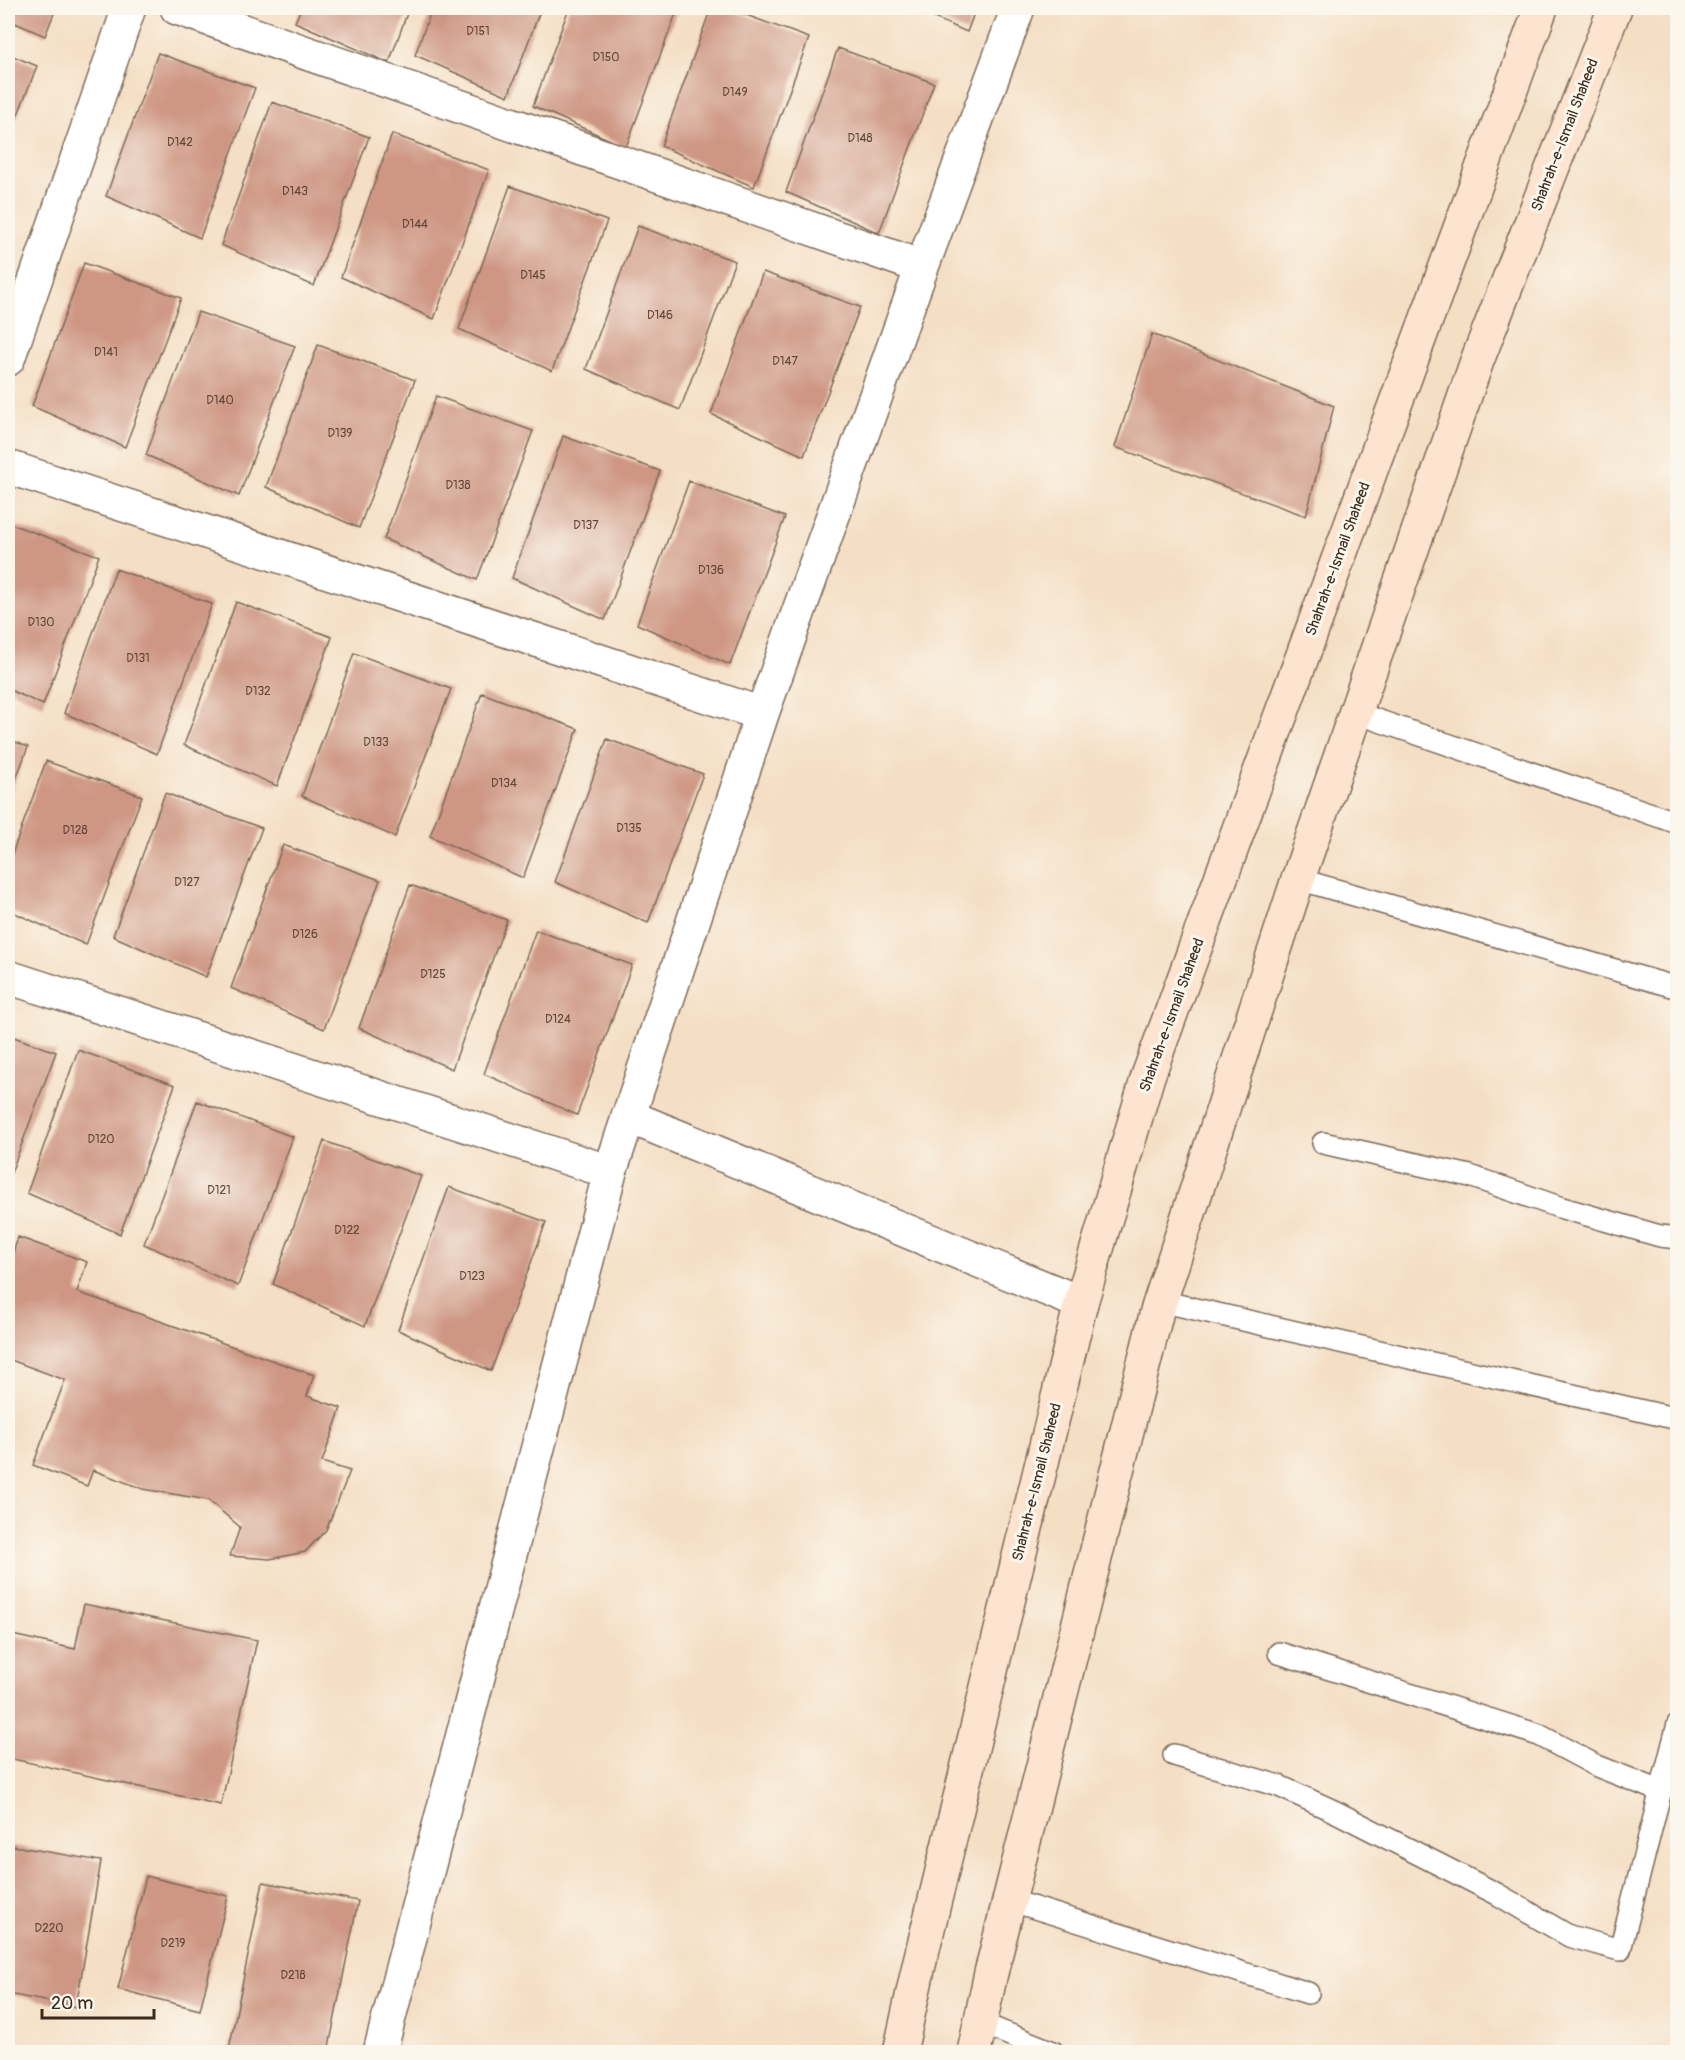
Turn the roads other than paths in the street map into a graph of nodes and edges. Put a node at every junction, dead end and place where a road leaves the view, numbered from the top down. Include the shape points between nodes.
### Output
1 (129, 8) edge
2 (177, 8) edge
3 (1018, 8) edge
4 (1541, 8) edge
5 (1615, 8) edge
6 (922, 267) junction
7 (8, 359) edge
8 (8, 468) edge
9 (1356, 713) junction
10 (762, 714) junction
11 (1677, 823) edge
12 (1298, 879) junction
13 (8, 977) edge
14 (1677, 987) edge
15 (628, 1116) junction
16 (1323, 1143) dead end
17 (610, 1172) junction
18 (1677, 1238) edge
19 (1160, 1301) junction
20 (1080, 1303) junction
21 (1677, 1419) edge
22 (1279, 1653) dead end
23 (1677, 1724) edge
24 (1174, 1755) dead end
25 (1660, 1791) junction
26 (1009, 1900) junction
27 (1308, 1992) dead end
28 (977, 2038) edge
29 (380, 2052) edge
30 (900, 2052) edge
31 (1053, 2052) edge

1 - 7 street
2 - 6 street
3 - 6 street
4 - 20 main road, Shahrah-e-Ismail Shaheed via 1148,1076
5 - 9 main road, Shahrah-e-Ismail Shaheed via 1477,361
6 - 10 street
8 - 10 street
9 - 11 lane
9 - 12 main road, Shahrah-e-Ismail Shaheed
10 - 15 street
12 - 14 lane
12 - 19 main road, Shahrah-e-Ismail Shaheed
13 - 17 street
15 - 17 street
15 - 20 street
16 - 18 lane via 1470,1176 1559,1207
17 - 29 street
19 - 21 lane
19 - 26 main road, Shahrah-e-Ismail Shaheed
20 - 30 main road, Shahrah-e-Ismail Shaheed
22 - 25 lane via 1539,1735 1597,1766
23 - 25 lane
24 - 25 lane via 1279,1786 1497,1894 1569,1936 1620,1950
26 - 27 lane
26 - 28 main road, Shahrah-e-Ismail Shaheed
28 - 31 lane

